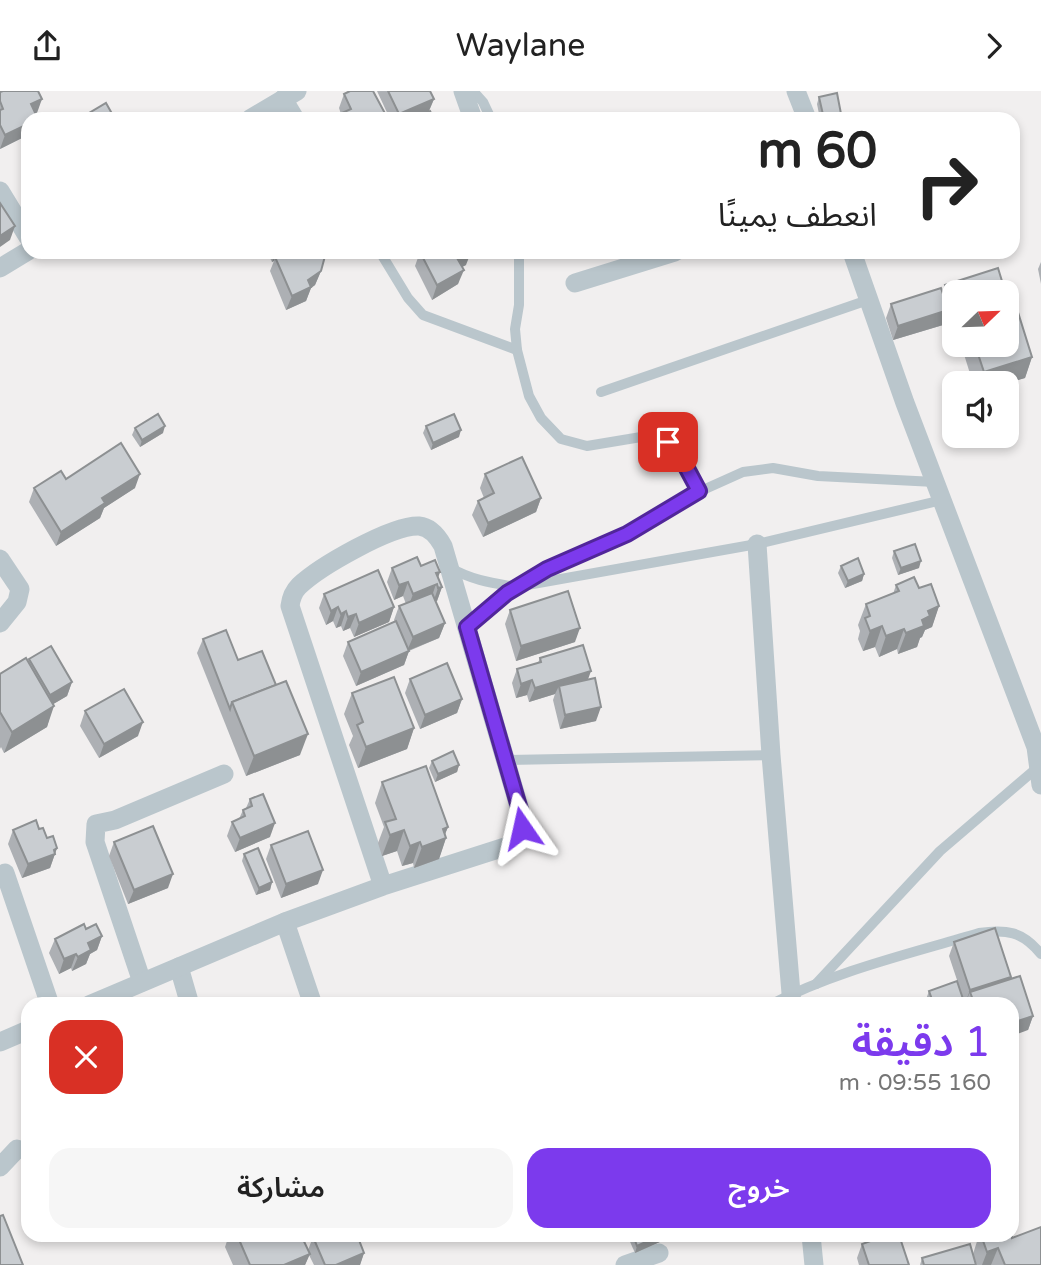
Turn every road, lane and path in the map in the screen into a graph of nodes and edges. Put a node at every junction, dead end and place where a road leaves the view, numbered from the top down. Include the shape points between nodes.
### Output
1 (463, 91) edge
2 (473, 91) edge
3 (796, 91) edge
4 (290, 95) edge
5 (262, 112) edge
6 (470, 112) edge
7 (488, 112) edge
8 (804, 112) edge
9 (0, 191) edge
10 (21, 226) edge
11 (21, 255) edge
12 (384, 259) edge
13 (519, 259) edge
14 (652, 259) edge
15 (854, 259) edge
16 (0, 268) edge
17 (575, 283) dead end
18 (868, 300) junction
19 (517, 350) junction
20 (601, 392) dead end
21 (699, 491) junction
22 (938, 491) junction
23 (757, 544) junction
24 (0, 559) edge
25 (450, 568) junction
26 (516, 587) junction
27 (0, 624) edge
28 (467, 627) junction
29 (1039, 746) edge
30 (771, 755) junction
31 (505, 760) junction
32 (224, 775) dead end
33 (1040, 776) edge
34 (5, 873) dead end
35 (383, 886) junction
36 (285, 922) junction
37 (1041, 954) edge
38 (179, 967) junction
39 (142, 982) junction
40 (816, 984) junction
41 (47, 997) edge
42 (107, 997) edge
43 (188, 997) edge
44 (310, 997) edge
45 (791, 997) edge
46 (794, 997) edge
47 (21, 1033) edge
48 (0, 1042) edge
49 (17, 1149) dead end
50 (0, 1167) edge
51 (812, 1242) edge
52 (659, 1253) dead end
53 (625, 1265) edge
54 (814, 1265) edge

1 - 6 street
2 - 7 lane
3 - 8 street
4 - 5 street
9 - 10 street
11 - 16 street
12 - 19 lane via 423,315
13 - 19 lane
14 - 17 street
15 - 18 street
18 - 20 lane
18 - 22 street
19 - 21 lane via 529,396 541,418 561,439 587,446 660,438 679,454
21 - 22 lane via 743,472 773,468
21 - 26 lane via 627,534
22 - 23 lane
22 - 29 street
23 - 26 lane
23 - 30 street
24 - 27 street via 20,589 17,602
25 - 26 lane via 480,581
25 - 28 street
25 - 35 street via 435,533 422,526 406,527 348,553 292,596 293,618
26 - 28 lane
28 - 31 street
29 - 33 street
30 - 31 lane
30 - 45 street
31 - 35 street via 522,817 518,839
32 - 39 street via 96,824 94,842
33 - 40 lane via 940,851
34 - 41 street
35 - 36 street
36 - 38 street
36 - 44 street
37 - 40 lane via 1020,936 1003,930 978,933
38 - 39 street
38 - 43 street
39 - 42 street
40 - 46 lane
47 - 48 street
49 - 50 street
51 - 54 street
52 - 53 street

